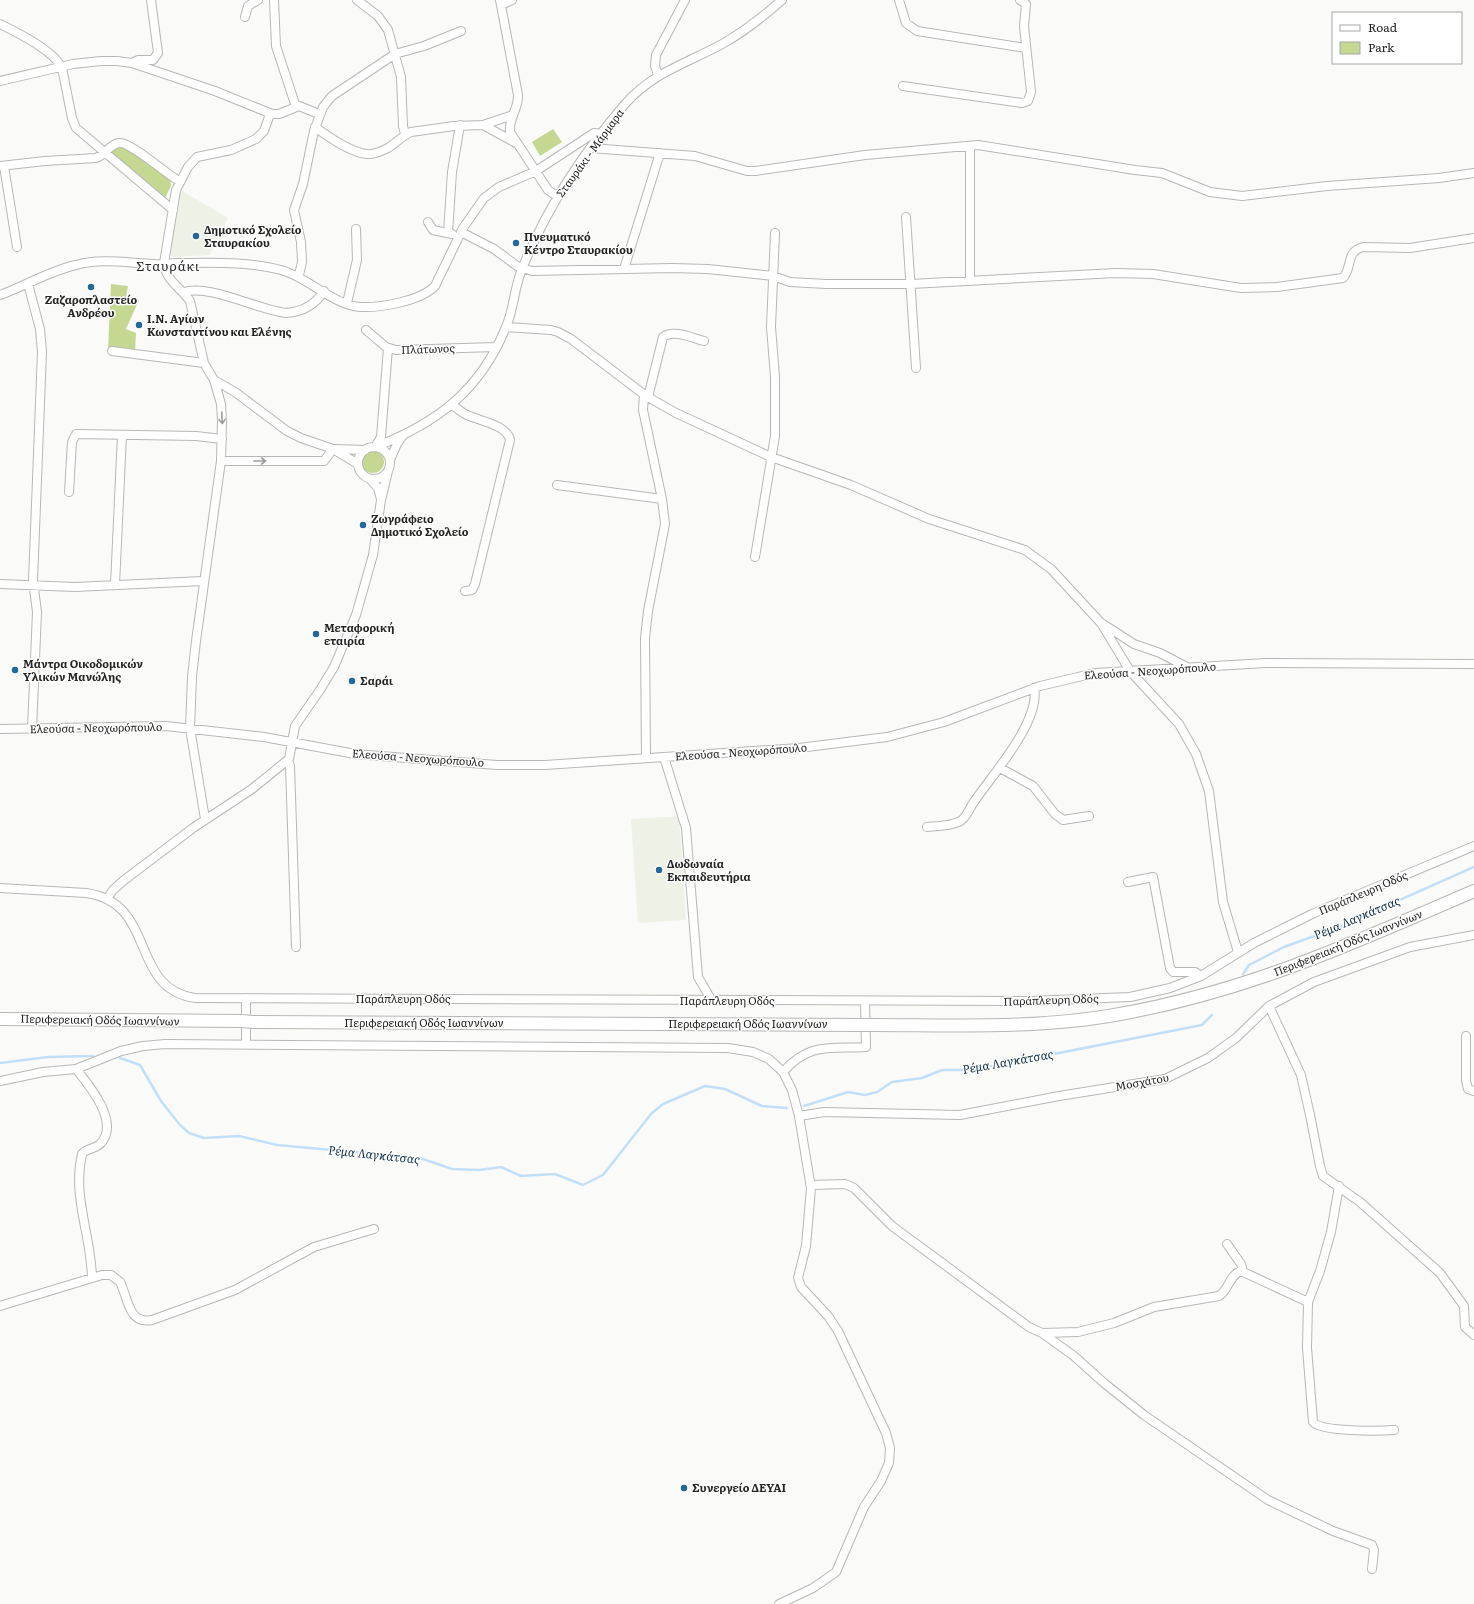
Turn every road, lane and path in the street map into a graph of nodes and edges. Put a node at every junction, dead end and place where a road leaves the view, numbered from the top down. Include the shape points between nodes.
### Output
1 (150, 0) edge
2 (258, 0) edge
3 (274, 0) edge
4 (357, 0) edge
5 (512, 0) edge
6 (685, 0) edge
7 (782, 0) edge
8 (899, 0) edge
9 (1020, 0) edge
10 (501, 3) edge
11 (245, 17) dead end
12 (0, 24) edge
13 (461, 31) dead end
14 (1026, 48) junction
15 (395, 54) junction
16 (132, 63) junction
17 (62, 68) junction
18 (658, 76) junction
19 (0, 81) edge
20 (903, 86) dead end
21 (296, 107) junction
22 (270, 114) junction
23 (319, 114) junction
24 (513, 115) junction
25 (460, 125) junction
26 (483, 125) junction
27 (315, 127) junction
28 (405, 134) junction
29 (601, 134) junction
30 (516, 143) junction
31 (970, 146) junction
32 (591, 148) junction
33 (106, 153) junction
34 (660, 154) junction
35 (2, 166) edge
36 (536, 171) junction
37 (1474, 173) edge
38 (179, 181) junction
39 (558, 197) junction
40 (173, 210) junction
41 (906, 217) dead end
42 (428, 222) dead end
43 (356, 229) dead end
44 (448, 233) junction
45 (776, 233) dead end
46 (459, 234) junction
47 (1474, 238) edge
48 (17, 247) dead end
49 (164, 263) junction
50 (522, 268) junction
51 (624, 269) junction
52 (299, 276) junction
53 (773, 276) junction
54 (970, 281) junction
55 (28, 284) junction
56 (911, 284) junction
57 (324, 291) junction
58 (184, 292) junction
59 (0, 295) edge
60 (347, 303) junction
61 (506, 327) junction
62 (366, 330) dead end
63 (704, 341) dead end
64 (496, 347) junction
65 (388, 348) junction
66 (112, 351) dead end
67 (204, 363) junction
68 (916, 368) dead end
69 (214, 380) junction
70 (646, 396) junction
71 (452, 405) junction
72 (405, 433) junction
73 (122, 435) junction
74 (222, 439) junction
75 (375, 447) junction
76 (333, 450) junction
77 (365, 450) junction
78 (771, 457) junction
79 (390, 460) junction
80 (221, 461) junction
81 (358, 464) junction
82 (388, 470) junction
83 (370, 479) junction
84 (557, 485) dead end
85 (70, 492) dead end
86 (662, 499) junction
87 (381, 500) junction
88 (755, 557) dead end
89 (203, 581) junction
90 (0, 584) edge
91 (115, 585) junction
92 (34, 586) junction
93 (465, 591) dead end
94 (1100, 623) junction
95 (1474, 664) edge
96 (1187, 667) junction
97 (1130, 671) junction
98 (1034, 688) junction
99 (190, 728) junction
100 (0, 729) edge
101 (32, 729) junction
102 (292, 742) junction
103 (664, 757) junction
104 (646, 758) junction
105 (288, 760) junction
106 (1000, 768) junction
107 (1089, 816) dead end
108 (205, 819) junction
109 (927, 827) dead end
110 (1474, 846) edge
111 (1128, 882) dead end
112 (0, 888) edge
113 (1474, 890) edge
114 (107, 899) junction
115 (1474, 935) edge
116 (296, 948) dead end
117 (1238, 952) junction
118 (1201, 976) junction
119 (246, 998) junction
120 (712, 1001) junction
121 (865, 1001) junction
122 (1269, 1006) junction
123 (0, 1019) edge
124 (1466, 1036) dead end
125 (246, 1044) junction
126 (76, 1069) junction
127 (783, 1072) junction
128 (0, 1081) edge
129 (1474, 1091) edge
130 (799, 1116) junction
131 (811, 1185) junction
132 (1338, 1186) junction
133 (374, 1229) dead end
134 (1227, 1244) dead end
135 (1241, 1271) junction
136 (92, 1277) junction
137 (1308, 1302) junction
138 (0, 1306) edge
139 (1042, 1333) junction
140 (1474, 1335) edge
141 (1394, 1430) dead end
142 (1372, 1569) dead end
143 (779, 1604) edge

1 - 16 street via 158,53 153,60 138,60
2 - 11 street via 248,6
3 - 21 street via 276,46
4 - 15 street via 382,20 388,30
5 - 10 street
6 - 18 street via 656,56
7 - 18 street, Σταυράκι - Μάρμαρα via 734,37
8 - 14 street via 906,23 917,31
9 - 14 street via 1026,4
10 - 24 street via 518,95
12 - 17 street via 50,54
13 - 15 street
14 - 20 street via 1031,92 1029,100 1025,102
15 - 23 street via 332,96
15 - 28 street via 401,80
16 - 17 street via 101,61
16 - 22 street via 215,91
17 - 19 street
17 - 33 street via 74,125
18 - 29 street, Σταυράκι - Μάρμαρα via 635,94
21 - 22 street via 276,115
21 - 23 street via 301,106
22 - 38 street via 264,131 256,139 231,150 197,157
23 - 27 street
24 - 26 street
24 - 30 street via 509,130
25 - 26 street
25 - 28 street
25 - 44 street via 452,172
26 - 30 street
27 - 28 street via 332,139 368,154 388,148
27 - 52 street via 294,210 301,242 302,262
29 - 32 street, Σταυράκι - Μάρμαρα
29 - 36 street via 594,133
30 - 36 street
31 - 34 street via 849,157 754,171 746,171 702,157
31 - 37 street via 1157,171 1202,190 1234,196
31 - 54 street
32 - 34 street
32 - 39 street, Σταυράκι - Μάρμαρα
33 - 35 street via 92,158 45,160
33 - 38 street via 117,143 128,144
33 - 40 street
34 - 51 street
35 - 48 street
36 - 39 street via 548,190
36 - 46 street via 508,182 492,192 472,212
38 - 40 street
39 - 50 street, Σταυράκι - Μάρμαρα
40 - 49 street
41 - 56 street
42 - 44 street via 433,230
43 - 60 street via 357,260
44 - 46 street
45 - 53 street
46 - 50 street via 494,249
46 - 60 street via 435,286 429,291 388,304 366,307
47 - 54 street via 1410,248 1363,247 1350,256 1343,278 1277,287 1241,288 1153,274 1116,273
49 - 52 street via 261,266
49 - 55 street via 100,261 78,264
49 - 58 street via 166,274
50 - 51 street via 532,271
50 - 61 street, Σταυράκι - Μάρμαρα
51 - 53 street via 708,269
52 - 57 street
53 - 56 street via 790,282
53 - 78 street via 771,327 775,426
54 - 56 street
55 - 59 street
55 - 92 street via 40,329 42,352
56 - 68 street
57 - 58 street via 308,306 286,313 220,295 190,290
57 - 60 street
58 - 67 street via 190,301
61 - 64 street, Σταυράκι - Μάρμαρα
61 - 70 street via 558,332
62 - 65 street, Πλάτωνος
63 - 70 street via 674,333 668,333 663,337
64 - 65 street, Πλάτωνος via 402,350
64 - 71 street, Σταυράκι - Μάρμαρα via 473,384
65 - 75 street via 381,437
66 - 67 street
67 - 69 street
69 -> 74 street via 221,404
69 - 76 street via 235,392 287,431
70 - 78 street via 676,413
70 - 86 street via 643,410
71 - 72 street, Σταυράκι - Μάρμαρα
71 - 93 street via 462,413 504,430 510,440 475,584 472,590
72 - 75 street, Σταυράκι - Μάρμαρα
72 - 79 street
73 - 74 street
73 - 85 street via 74,435
73 - 91 street
74 - 80 street
75 - 77 street
75 - 79 street via 385,451
76 - 77 street
80 -> 76 street via 324,461
76 - 81 street
77 - 81 street via 361,453
78 - 88 street
78 - 94 street via 851,485 929,518 1025,550 1051,569
79 - 82 street
80 - 89 street
81 - 83 street via 362,473
82 - 83 street via 381,478
82 - 87 street
83 - 87 street via 378,488
84 - 86 street
86 - 104 street via 665,524 645,638
87 - 102 street via 369,569 349,634 323,685 295,726
89 - 91 street
89 - 99 street via 192,677
90 - 92 street
91 - 92 street
92 - 101 street via 37,612
94 - 96 street via 1134,644 1160,653
94 - 97 street
95 - 96 street, Ελεούσα - Νεοχωρόπουλο via 1266,663
96 - 97 street, Ελεούσα - Νεοχωρόπουλο
97 - 98 street, Ελεούσα - Νεοχωρόπουλο via 1095,673
97 - 117 street via 1179,724 1196,754 1209,791 1223,902
98 - 103 street, Ελεούσα - Νεοχωρόπουλο via 944,722 887,737 799,748
98 - 106 street via 1036,699 1033,709 1012,751
99 - 101 street, Ελεούσα - Νεοχωρόπουλο via 149,726
99 - 102 street, Ελεούσα - Νεοχωρόπουλο
99 - 108 street
100 - 101 street, Ελεούσα - Νεοχωρόπουλο
102 - 104 street, Ελεούσα - Νεοχωρόπουλο via 355,754 497,765 552,765
102 - 105 street
103 - 104 street, Ελεούσα - Νεοχωρόπουλο
103 - 120 street via 686,828 698,977
105 - 108 street via 236,801
105 - 116 street via 294,842
106 - 107 street via 1033,786 1055,814 1063,820
106 - 109 street via 962,820
108 - 114 street via 123,881
110 - 117 street, Παράπλευρη Οδός via 1312,914
111 - 118 street via 1153,876 1170,968 1173,972 1196,972
112 - 114 street, Παράπλευρη Οδός via 86,893
113 - 123 highway, Περιφερειακή Οδός Ιωαννίνων, bridge via 1314,959 1256,980 1187,1001 1120,1014 1055,1021 992,1025 858,1025
114 - 119 street, Παράπλευρη Οδός via 128,916 157,976 172,990 195,998
115 - 122 street, Μοσχάτου via 1410,947 1340,972 1295,991
117 - 118 street, Παράπλευρη Οδός
118 - 121 street, Παράπλευρη Οδός via 1160,991 1117,998 986,1002
119 - 120 street, Παράπλευρη Οδός
119 - 125 street
120 - 121 street, Παράπλευρη Οδός
121 - 127 street via 866,1047 813,1050 801,1055
122 - 130 street, Μοσχάτου via 1236,1038 1212,1056 1173,1076 1156,1081 960,1115 824,1112
122 - 132 street via 1300,1075 1322,1172 1326,1179
124 - 129 street via 1466,1081 1468,1089
125 - 126 street via 154,1044 121,1051
125 - 127 street via 728,1048 760,1054 774,1062
126 - 128 street via 35,1073
126 - 136 street via 100,1102 106,1126 101,1143 82,1154 79,1182
127 - 130 street via 792,1090
130 - 131 street
131 - 139 street via 845,1184 854,1188 896,1230 1029,1327
131 - 143 street via 807,1239 798,1281 838,1331 886,1433 889,1458 885,1474 864,1507 836,1572 813,1588
132 - 137 street via 1332,1232
132 - 140 street via 1366,1206 1440,1273 1464,1306 1465,1327
133 - 136 street via 314,1247 235,1290 148,1321 134,1316 116,1278 105,1275
134 - 135 street via 1241,1264
135 - 137 street
135 - 139 street via 1235,1274 1224,1293 1219,1296 1154,1307 1086,1331
136 - 138 street
137 - 141 street via 1307,1348 1314,1423 1368,1432
139 - 142 street via 1074,1356 1144,1415 1268,1500 1333,1531 1372,1545

